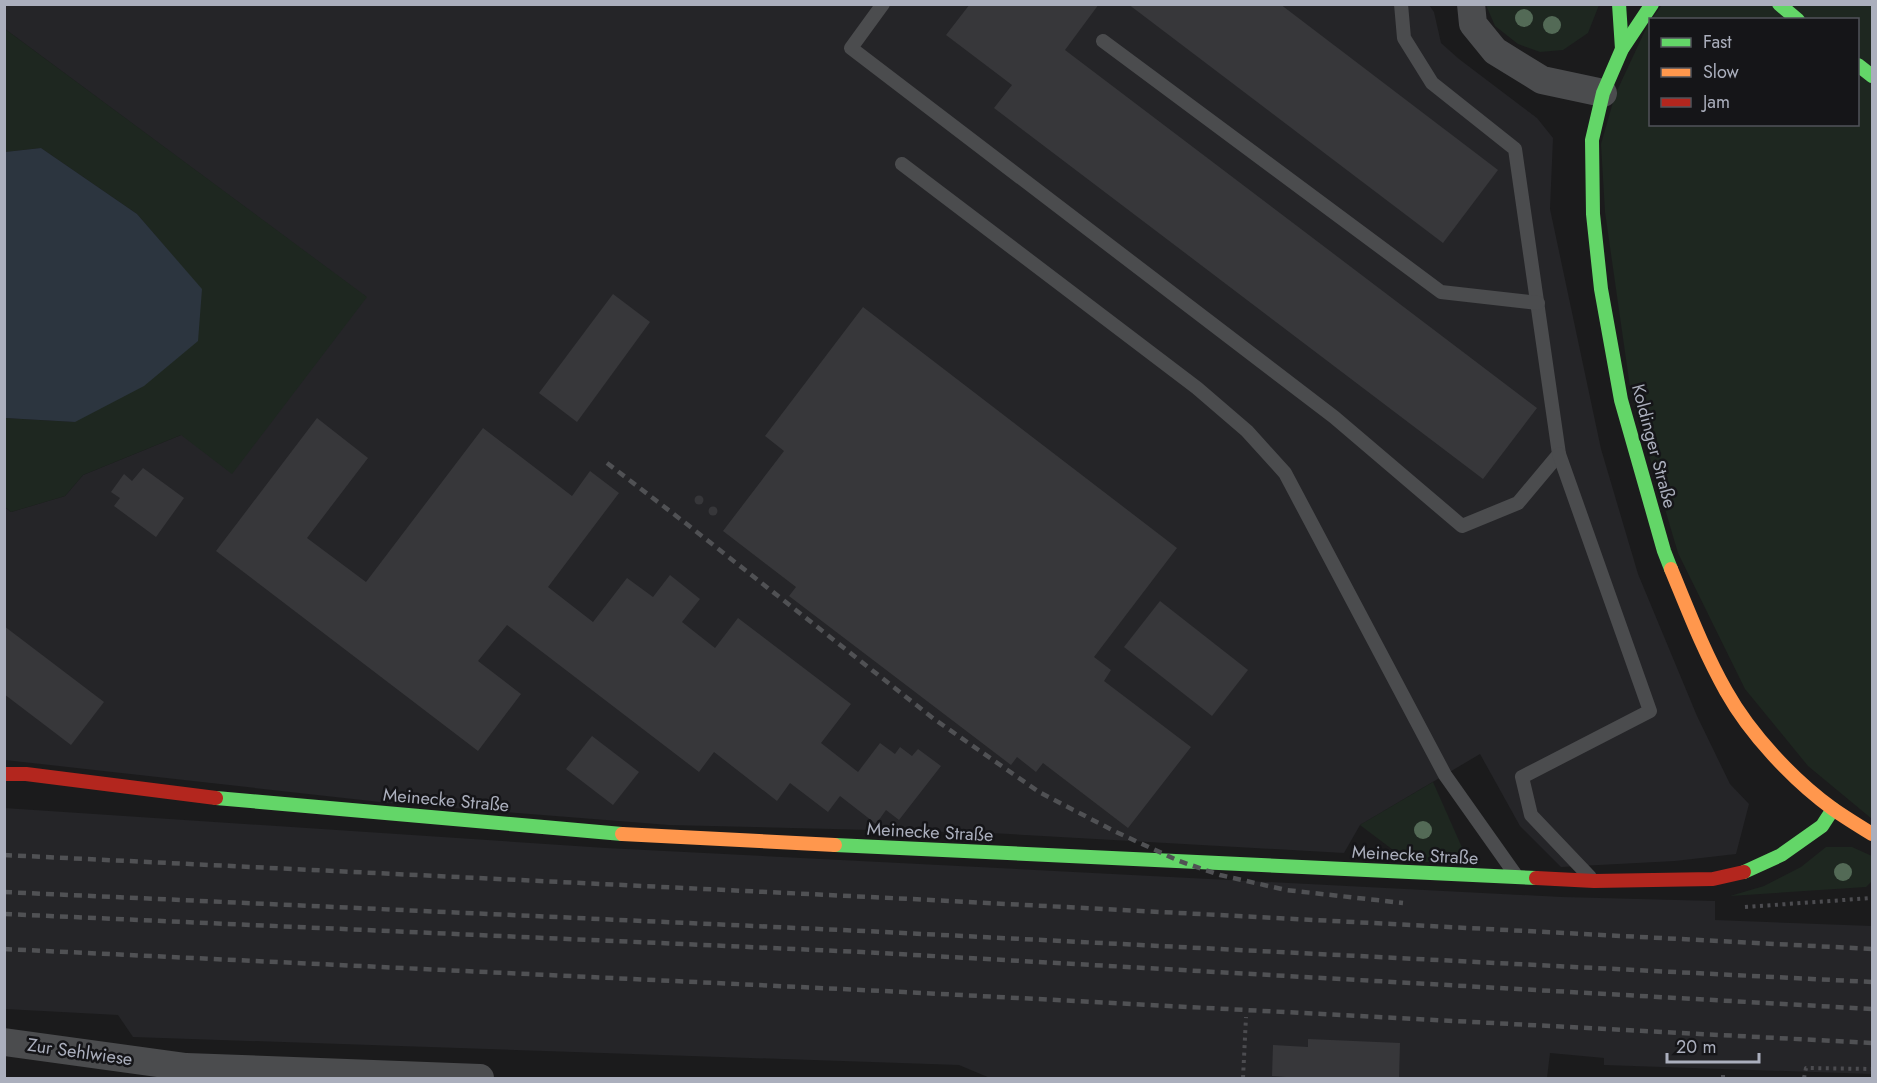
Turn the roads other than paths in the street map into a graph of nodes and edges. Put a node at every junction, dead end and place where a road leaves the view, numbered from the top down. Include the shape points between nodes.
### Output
1 (883, 4) edge
2 (1401, 4) edge
3 (1471, 4) edge
4 (1619, 4) edge
5 (1652, 4) edge
6 (1779, 4) edge
7 (1796, 18) edge
8 (1103, 41) dead end
9 (1622, 49) junction
10 (1859, 66) edge
11 (1872, 76) edge
12 (1603, 93) junction
13 (902, 164) dead end
14 (1538, 303) junction
15 (1559, 454) junction
16 (4, 774) edge
17 (1833, 809) junction
18 (1872, 834) edge
19 (1518, 878) junction
20 (1594, 881) junction
21 (4, 1042) edge
22 (480, 1078) edge

1 - 15 lane via 851,48 1334,417 1462,526 1518,503
2 - 14 lane via 1404,38 1432,83 1515,150
3 - 12 street via 1473,24 1495,51 1542,80
4 - 9 street
5 - 9 street, Koldinger Straße
6 - 7 street
8 - 14 lane via 1441,292
9 - 12 street, Koldinger Straße
10 - 11 street
12 - 17 street, Koldinger Straße via 1592,141 1593,214 1601,289 1621,400 1664,551 1726,692 1792,775
13 - 19 lane via 1197,388 1247,431 1285,473 1445,775
14 - 15 lane
15 - 20 lane via 1650,711 1522,777 1531,815
16 - 19 street, Meinecke Straße via 233,800 653,837
17 - 18 street, Koldinger Straße
17 - 20 street, Meinecke Straße via 1822,826 1781,855 1744,872 1713,879
19 - 20 street, Meinecke Straße
21 - 22 street, Zur Sehlwiese via 186,1067

